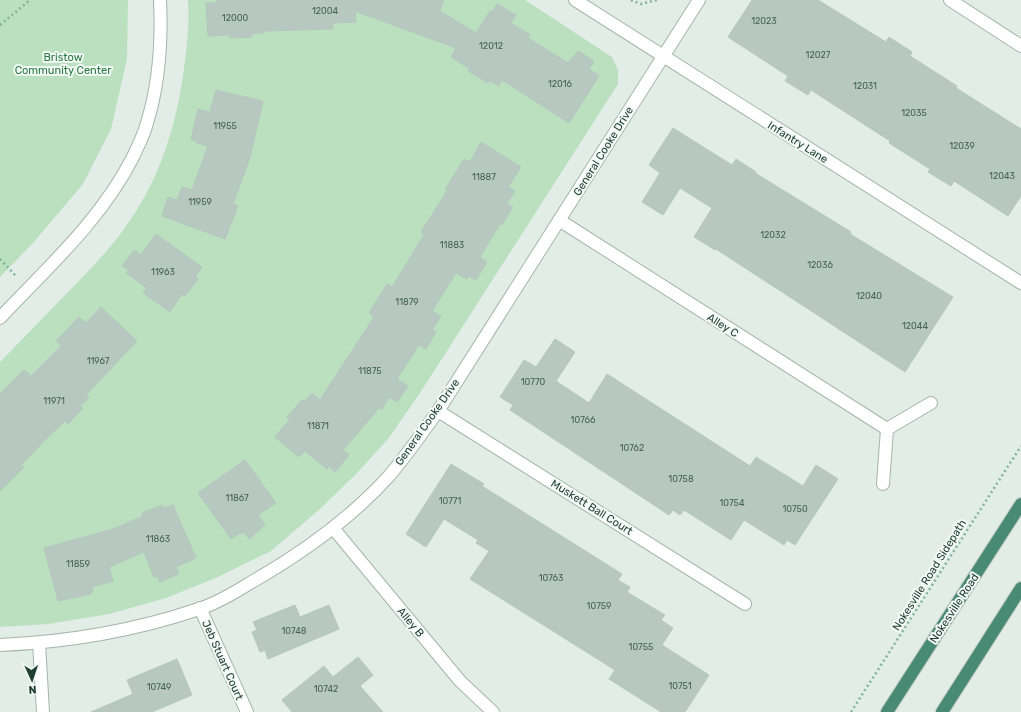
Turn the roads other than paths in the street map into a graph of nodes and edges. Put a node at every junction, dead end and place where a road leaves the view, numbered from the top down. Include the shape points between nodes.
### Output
1 (160, 0) edge
2 (575, 0) edge
3 (699, 0) edge
4 (950, 0) edge
5 (1021, 46) edge
6 (664, 56) junction
7 (559, 220) junction
8 (1021, 283) edge
9 (0, 318) edge
10 (931, 403) dead end
11 (438, 410) junction
12 (887, 429) junction
13 (883, 484) dead end
14 (1021, 504) edge
15 (333, 528) junction
16 (1021, 588) edge
17 (745, 604) dead end
18 (200, 608) junction
19 (39, 643) junction
20 (0, 645) edge
21 (43, 712) edge
22 (247, 712) edge
23 (493, 712) edge
24 (888, 712) edge
25 (942, 712) edge

1 - 9 street via 160,46 156,87 147,124 129,163 98,213
2 - 6 street, Infantry Lane
3 - 6 street, General Cooke Drive
4 - 5 street
6 - 7 street, General Cooke Drive
6 - 8 street, Infantry Lane
7 - 11 street, General Cooke Drive
7 - 12 street, Alley C
10 - 12 street
11 - 15 street, General Cooke Drive via 389,475
11 - 17 street, Muskett Ball Court
12 - 13 street
14 - 24 highway, Nokesville Road
15 - 18 street, General Cooke Drive via 268,573
15 - 23 street, Alley B via 460,681
16 - 25 highway
18 - 19 street, General Cooke Drive via 133,628 78,639
18 - 22 street, Jeb Stuart Court
19 - 20 street, General Cooke Drive
19 - 21 street

